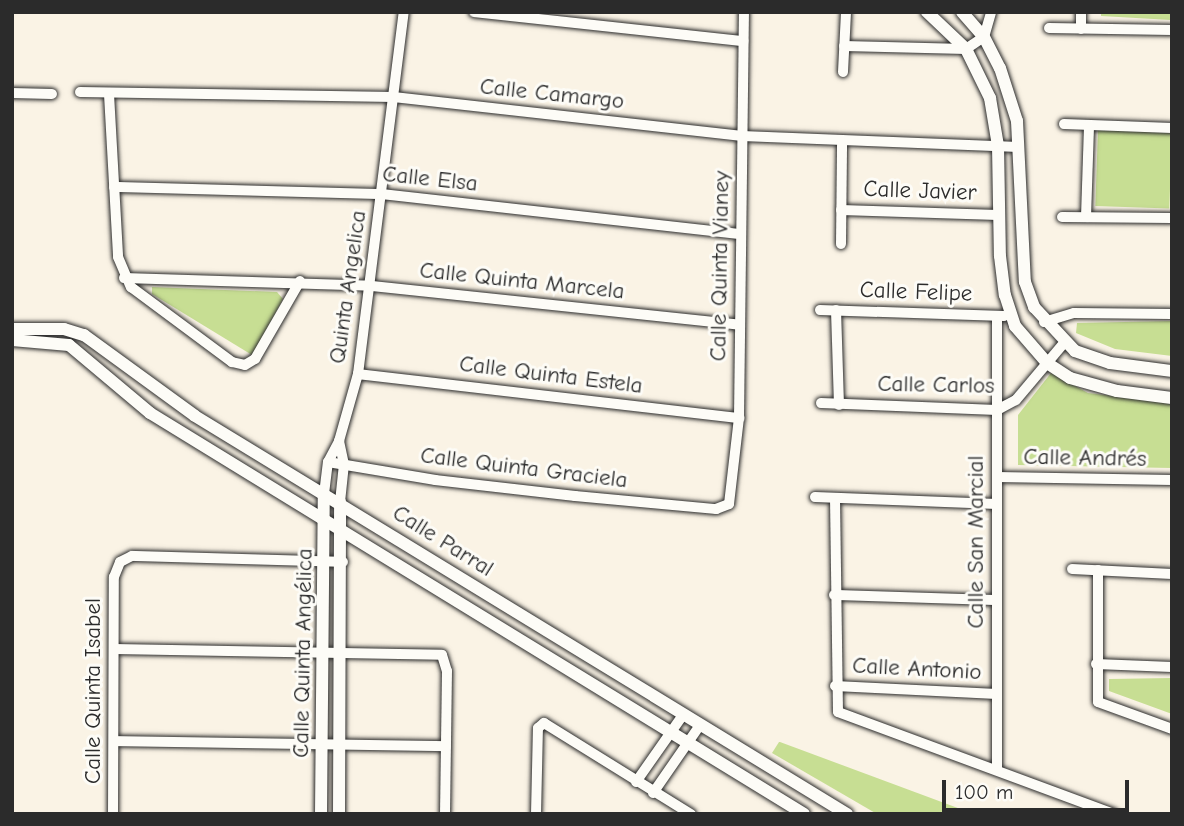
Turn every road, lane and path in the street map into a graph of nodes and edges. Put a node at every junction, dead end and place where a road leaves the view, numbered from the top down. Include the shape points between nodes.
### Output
1 (404, 12) edge
2 (474, 12) edge
3 (744, 12) edge
4 (846, 12) edge
5 (927, 12) edge
6 (962, 12) edge
7 (991, 12) edge
8 (1081, 12) edge
9 (1049, 28) dead end
10 (1081, 29) junction
11 (1172, 30) edge
12 (984, 37) junction
13 (743, 41) junction
14 (844, 46) junction
15 (966, 49) junction
16 (843, 72) dead end
17 (80, 92) dead end
18 (12, 93) edge
19 (52, 94) dead end
20 (109, 94) junction
21 (394, 97) junction
22 (1064, 124) dead end
23 (1089, 125) junction
24 (1172, 128) edge
25 (742, 136) junction
26 (842, 143) junction
27 (998, 146) junction
28 (1019, 147) junction
29 (114, 187) junction
30 (382, 194) junction
31 (841, 210) junction
32 (998, 215) junction
33 (1062, 217) dead end
34 (1086, 217) junction
35 (1172, 218) edge
36 (741, 234) junction
37 (841, 244) dead end
38 (124, 278) junction
39 (300, 282) junction
40 (372, 286) junction
41 (820, 310) dead end
42 (836, 310) junction
43 (1172, 314) edge
44 (1004, 316) junction
45 (1044, 323) junction
46 (740, 325) junction
47 (12, 329) edge
48 (12, 340) edge
49 (1064, 343) junction
50 (1047, 363) junction
51 (1172, 371) edge
52 (358, 374) junction
53 (1172, 398) edge
54 (821, 404) dead end
55 (839, 405) junction
56 (997, 410) junction
57 (739, 418) junction
58 (340, 441) junction
59 (328, 462) junction
60 (344, 464) junction
61 (997, 477) junction
62 (1172, 481) edge
63 (324, 494) junction
64 (816, 498) dead end
65 (835, 498) junction
66 (340, 502) junction
67 (997, 504) junction
68 (716, 509) joint
69 (325, 523) junction
70 (340, 531) junction
71 (326, 561) junction
72 (343, 562) junction
73 (1072, 569) dead end
74 (1098, 570) junction
75 (1172, 574) edge
76 (834, 595) junction
77 (997, 600) junction
78 (114, 649) junction
79 (324, 652) junction
80 (341, 652) junction
81 (1096, 664) junction
82 (1172, 667) edge
83 (835, 686) junction
84 (997, 694) junction
85 (683, 715) junction
86 (700, 725) junction
87 (1172, 729) edge
88 (671, 733) junction
89 (114, 741) junction
90 (688, 742) junction
91 (322, 744) junction
92 (340, 744) junction
93 (446, 746) junction
94 (997, 768) junction
95 (636, 782) junction
96 (653, 793) junction
97 (113, 814) edge
98 (321, 814) edge
99 (339, 814) edge
100 (445, 814) edge
101 (536, 814) edge
102 (691, 814) edge
103 (804, 814) edge
104 (847, 814) edge
105 (1114, 814) edge

1 - 21 street, Quinta Angelica
2 - 13 street
3 - 13 street, Calle Quinta Vianey
4 - 14 street
5 - 15 street
6 - 12 street
7 - 12 street
8 - 10 street
9 - 10 street
10 - 11 street
12 - 15 street
12 - 28 street via 1010,95
13 - 25 street, Calle Quinta Vianey
14 - 15 street
14 - 16 street
15 - 27 street via 990,98
17 - 20 street, Calle Camargo
18 - 19 street
20 - 21 street, Calle Camargo
20 - 29 street
21 - 25 street, Calle Camargo
21 - 30 street, Quinta Angelica
22 - 23 street
23 - 24 street
23 - 34 street
25 - 26 street, Calle Camargo
25 - 36 street, Calle Quinta Vianey
26 - 27 street, Calle Camargo
26 - 31 street
27 - 28 street, Calle Camargo
27 - 32 street
28 - 45 street via 1025,282
29 - 30 street, Calle Elsa
29 - 38 street via 118,257
30 - 36 street, Calle Elsa
30 - 40 street, Quinta Angelica
31 - 32 street, Calle Javier
31 - 37 street
32 - 44 street
33 - 34 street
34 - 35 street
36 - 46 street, Calle Quinta Vianey
38 - 39 street, Calle Quinta Marcela
38 - 39 street via 239,365 255,359
39 - 40 street, Calle Quinta Marcela
40 - 46 street, Calle Quinta Marcela
40 - 52 street, Quinta Angelica
41 - 42 street, Calle Felipe
42 - 44 street, Calle Felipe
42 - 55 street
43 - 45 street via 1074,313
44 - 50 street
44 - 56 street, Calle San Marcial
45 - 49 street
46 - 57 street, Calle Quinta Vianey
47 - 63 street, Calle Parral via 78,331 195,416
48 - 69 street, Calle Parral via 69,345 150,414
49 - 50 street, Calle Carlos
49 - 51 street via 1110,363
50 - 53 street via 1091,384
50 - 56 street, Calle Carlos via 1009,407
52 - 57 street, Calle Quinta Estela
52 - 58 street, Quinta Angelica
54 - 55 street, Calle Carlos
55 - 56 street, Calle Carlos
56 - 61 street, Calle San Marcial
57 - 68 street, Calle Quinta Vianey via 732,498 725,508
58 - 59 street, Quinta Angelica
58 - 60 street, Quinta Angelica
59 - 60 street, Calle Quinta Graciela
59 - 63 street, Quinta Angelica
60 - 66 street, Quinta Angelica
60 - 68 street, Calle Quinta Graciela via 435,480
61 - 62 street, Calle Andrés
61 - 67 street, Calle San Marcial
63 - 66 street, Calle Parral
63 - 69 street, Calle Quinta Angélica
64 - 65 street
65 - 67 street
65 - 76 street
66 - 70 street, Calle Quinta Angélica
66 - 85 street, Calle Parral
67 - 77 street, Calle San Marcial
69 - 70 street, Calle Parral
69 - 71 street, Calle Quinta Angélica
70 - 72 street, Calle Quinta Angélica
70 - 88 street, Calle Parral
71 - 72 street
71 - 78 street, Calle Quinta Isabel via 132,556 116,568
71 - 79 street, Calle Quinta Angélica
72 - 80 street, Calle Quinta Angélica
73 - 74 street
74 - 75 street
74 - 81 street
76 - 77 street
76 - 83 street
77 - 84 street, Calle San Marcial
78 - 79 street
78 - 89 street, Calle Quinta Isabel
79 - 80 street
79 - 91 street, Calle Quinta Angélica
80 - 92 street, Calle Quinta Angélica
80 - 93 street via 439,654 446,665
81 - 82 street
81 - 87 street via 1100,703
83 - 84 street, Calle Antonio
83 - 94 street via 841,715
84 - 94 street, Calle San Marcial
85 - 86 street, Calle Parral
85 - 88 street
86 - 90 street
86 - 104 street, Calle Parral
88 - 90 street, Calle Parral
88 - 95 street
89 - 91 street
89 - 97 street, Calle Quinta Isabel
90 - 96 street
90 - 103 street, Calle Parral
91 - 92 street
91 - 98 street, Calle Quinta Angélica
92 - 93 street
92 - 99 street, Calle Quinta Angélica
93 - 100 street
94 - 105 street
95 - 96 street
95 - 101 street via 541,724
96 - 102 street

